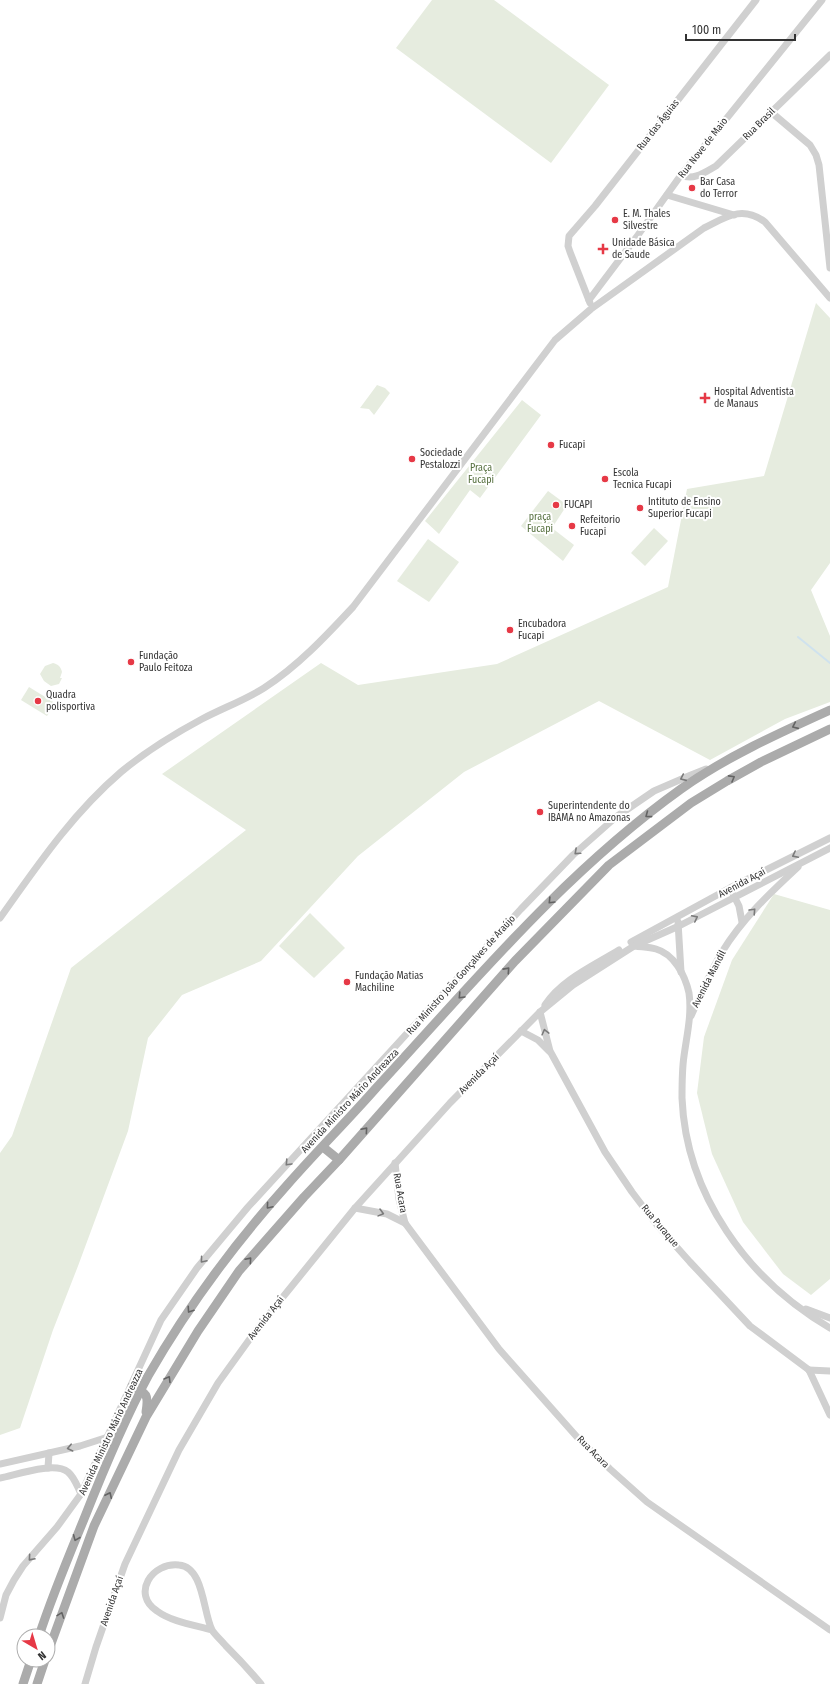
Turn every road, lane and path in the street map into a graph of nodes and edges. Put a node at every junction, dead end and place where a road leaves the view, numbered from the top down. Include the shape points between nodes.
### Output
1 (756, 0) edge
2 (822, 0) edge
3 (830, 54) edge
4 (771, 112) junction
5 (681, 175) junction
6 (667, 195) junction
7 (735, 215) junction
8 (830, 268) edge
9 (830, 298) edge
10 (589, 300) junction
11 (591, 309) junction
12 (830, 710) edge
13 (830, 729) edge
14 (720, 765) junction
15 (830, 838) edge
16 (830, 848) edge
17 (805, 861) junction
18 (730, 888) junction
19 (735, 898) junction
20 (0, 918) edge
21 (678, 922) junction
22 (742, 922) junction
23 (634, 946) junction
24 (681, 972) junction
25 (540, 1012) junction
26 (690, 1016) junction
27 (522, 1032) junction
28 (550, 1051) junction
29 (323, 1147) junction
30 (339, 1160) junction
31 (395, 1163) junction
32 (355, 1208) junction
33 (405, 1223) junction
34 (800, 1308) junction
35 (830, 1318) edge
36 (830, 1328) edge
37 (809, 1370) junction
38 (830, 1371) edge
39 (132, 1386) junction
40 (141, 1390) junction
41 (830, 1415) edge
42 (146, 1417) junction
43 (108, 1437) junction
44 (49, 1453) junction
45 (0, 1464) edge
46 (48, 1468) junction
47 (0, 1478) edge
48 (81, 1494) junction
49 (0, 1618) edge
50 (42, 1628) edge
51 (56, 1630) edge
52 (212, 1630) junction
53 (830, 1630) edge
54 (28, 1668) edge
55 (42, 1668) edge
56 (23, 1684) edge
57 (37, 1684) edge
58 (85, 1684) edge
59 (261, 1684) edge

1 - 10 street, Rua das Águias via 569,236 568,246
2 - 5 street, Rua Nove de Maio
3 - 4 street, Rua Brasil
4 - 5 street, Rua Brasil via 716,166 694,177
4 - 8 street via 810,145 816,155
5 - 6 street, Rua Nove de Maio
6 - 7 street
6 - 10 street, Rua Nove de Maio
7 - 9 street via 746,212 765,222
7 - 11 street via 704,228
10 - 11 street
11 - 20 street via 556,340 353,606 309,653 264,688 180,731 122,771 76,815
12 -> 14 main road, Avenida Ministro Mário Andreazza
30 -> 13 main road via 515,961 609,865 691,803 727,780
14 -> 29 main road, Avenida Ministro Mário Andreazza via 682,788 596,856 506,948
14 -> 39 street, Rua Ministro João Gonçalves de Araújo via 691,774 654,791 616,817 573,855 521,909 248,1207 197,1268 161,1320
15 -> 18 street, Avenida Açaí
16 - 17 street, Avenida Açaí
17 - 19 street, Avenida Açaí
22 -> 17 street, Avenida Mandil
18 - 19 street
18 - 21 street, Avenida Açaí
21 -> 19 street, Avenida Açaí
19 - 22 street
21 - 23 street, Avenida Açaí
21 - 24 street
21 - 25 street, Avenida Açaí via 631,942 569,981 550,997
22 - 26 street, Avenida Mandil via 721,952
23 - 24 street, Avenida Mandil via 656,949 671,957
23 - 25 street, Avenida Açaí via 573,985
24 - 26 street, Avenida Mandil via 688,992
25 - 27 street, Avenida Açaí
28 -> 25 street, Rua Puraque
26 - 34 street, Avenida Mandil via 683,1057 682,1098 687,1137 699,1179 716,1216 740,1251 767,1281
27 - 28 street, Rua Puraque via 538,1040
27 - 31 street, Avenida Açaí via 450,1103
28 - 37 street, Rua Puraque via 605,1152 657,1225 750,1326
29 - 30 main road
29 -> 40 main road, Avenida Ministro Mário Andreazza via 251,1227 209,1282
42 -> 30 main road via 198,1331 239,1271
31 - 32 street, Avenida Açaí
31 - 33 street, Rua Acara
32 -> 33 street, Rua Acara via 386,1214
32 - 58 street, Avenida Açaí via 257,1329 218,1383 179,1450 125,1564
33 - 53 street, Rua Acara via 499,1349 610,1469 648,1502
34 - 35 street, Avenida Mandil
34 - 36 street, Avenida Mandil
37 - 38 street
37 - 41 street, Rua Puraque
39 - 40 main road
39 - 43 street, Avenida Ministro Mário Andreazza
40 - 42 main road via 148,1398
40 -> 50 main road, Avenida Ministro Mário Andreazza via 100,1477
51 -> 42 main road via 94,1526
43 -> 44 street
43 - 48 street, Avenida Ministro Mário Andreazza
44 - 45 street
44 - 46 street
46 - 47 street
46 - 48 street via 67,1472
48 -> 49 street, Avenida Ministro Mário Andreazza via 57,1527 23,1566 6,1595
52 - 52 street via 196,1577 189,1569 181,1564 171,1565 163,1566 153,1573 145,1589 146,1599 156,1611
52 - 59 street
54 - 56 main road
55 - 57 main road

